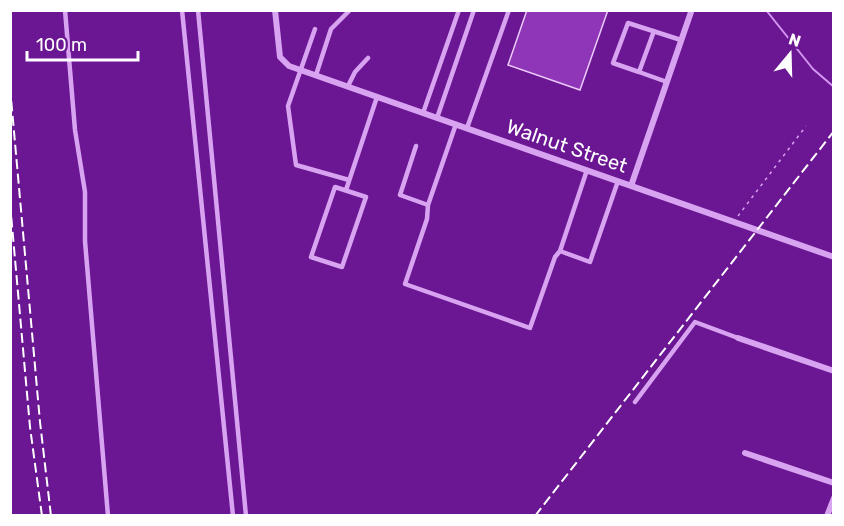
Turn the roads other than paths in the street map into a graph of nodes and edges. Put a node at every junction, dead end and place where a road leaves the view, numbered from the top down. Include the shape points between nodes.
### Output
1 (65, 10) edge
2 (182, 10) edge
3 (198, 10) edge
4 (274, 10) edge
5 (350, 10) edge
6 (459, 10) edge
7 (474, 10) edge
8 (508, 10) edge
9 (691, 12) edge
10 (315, 29) dead end
11 (654, 31) junction
12 (681, 40) junction
13 (445, 50) junction
14 (459, 55) junction
15 (368, 58) dead end
16 (301, 70) junction
17 (639, 72) junction
18 (316, 75) junction
19 (667, 82) junction
20 (348, 86) junction
21 (378, 97) junction
22 (423, 113) junction
23 (437, 118) junction
24 (456, 124) junction
25 (467, 128) junction
26 (416, 146) dead end
27 (587, 170) junction
28 (349, 180) junction
29 (618, 181) junction
30 (631, 186) junction
31 (346, 190) junction
32 (428, 205) junction
33 (560, 251) junction
34 (834, 257) edge
35 (738, 338) joint
36 (834, 371) edge
37 (635, 402) dead end
38 (745, 453) dead end
39 (834, 483) edge
40 (834, 498) edge
41 (108, 516) edge
42 (232, 516) edge
43 (246, 516) edge
44 (827, 516) edge

1 - 41 lane via 75,130 85,192 85,241
2 - 42 lane
3 - 43 lane
4 - 16 street, Walnut Street via 280,57
5 - 18 lane via 331,29
6 - 13 lane
7 - 14 lane
8 - 25 lane
9 - 12 street
10 - 16 lane
11 - 12 lane
11 - 17 lane
11 - 17 lane via 628,23 613,63
12 - 19 street
13 - 14 lane
13 - 22 lane
14 - 23 lane
15 - 20 lane
16 - 18 street, Walnut Street
16 - 28 lane via 288,106 296,165
17 - 19 lane
18 - 20 street, Walnut Street
19 - 30 street
20 - 21 street, Walnut Street
21 - 22 street, Walnut Street
21 - 28 lane
22 - 23 street, Walnut Street
23 - 24 street, Walnut Street
24 - 25 street, Walnut Street
24 - 32 lane
25 - 27 street, Walnut Street
26 - 32 lane via 400,195
27 - 29 street, Walnut Street
27 - 33 lane
28 - 31 lane
29 - 30 street, Walnut Street
29 - 33 lane via 590,262
30 - 34 street, Walnut Street
31 - 31 lane via 335,187 311,257 342,267 366,197
32 - 33 lane via 405,284 426,292 530,328
35 - 36 street
35 - 37 lane via 695,322
38 - 39 street
40 - 44 street

